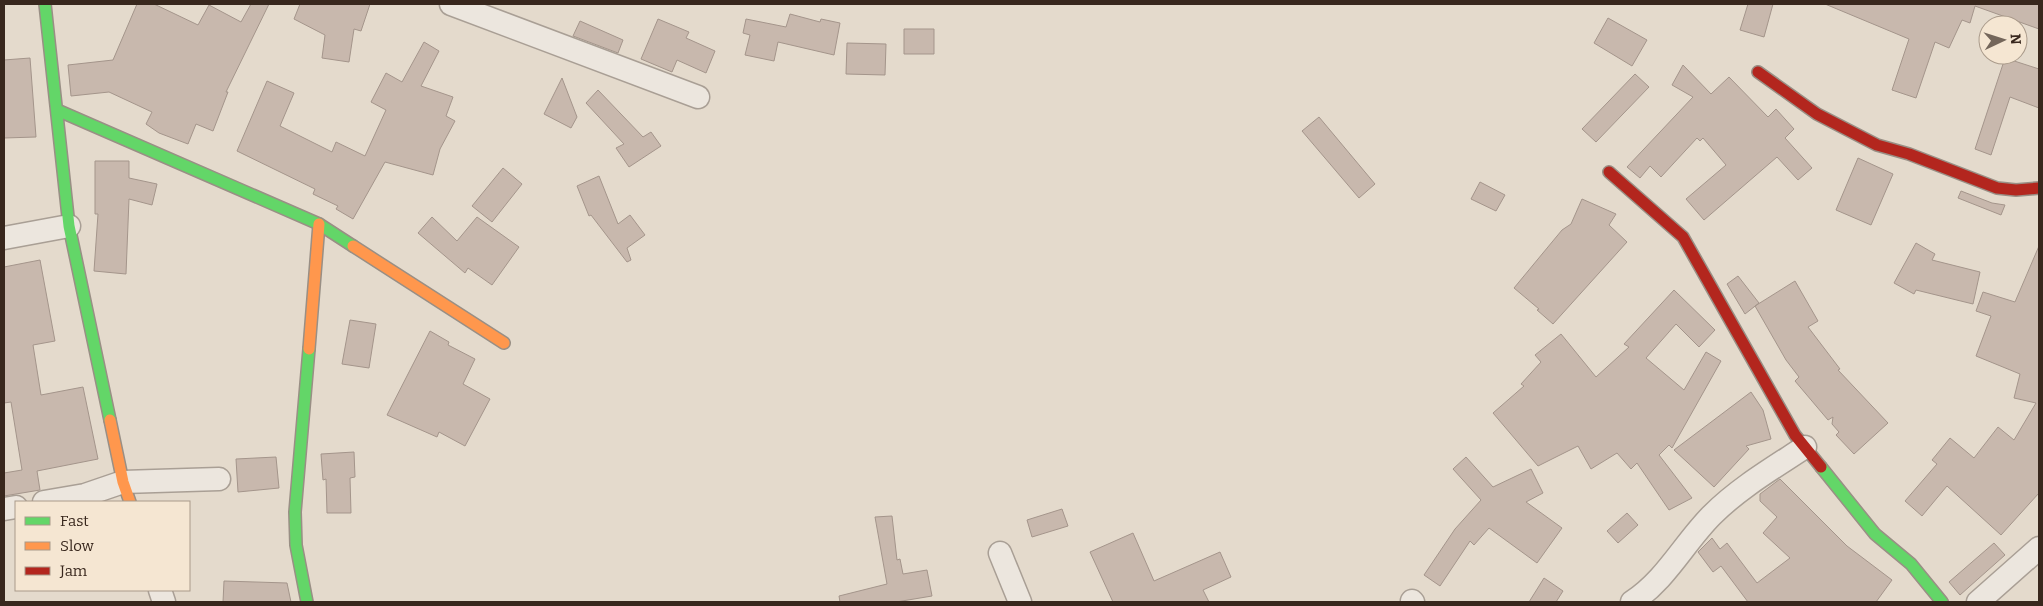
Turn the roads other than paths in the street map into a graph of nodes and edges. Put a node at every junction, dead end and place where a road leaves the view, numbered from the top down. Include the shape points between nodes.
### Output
1 (45, 4) edge
2 (461, 5) edge
3 (1758, 72) dead end
4 (698, 98) dead end
5 (57, 110) junction
6 (1609, 172) dead end
7 (2039, 188) edge
8 (319, 224) junction
9 (69, 226) junction
10 (4, 238) edge
11 (504, 343) dead end
12 (1804, 448) junction
13 (220, 479) dead end
14 (127, 492) edge
15 (50, 501) edge
16 (2039, 548) edge
17 (1000, 553) dead end
18 (307, 602) edge
19 (1020, 602) edge
20 (1632, 602) edge
21 (1942, 602) edge
22 (1978, 602) edge

1 - 5 street
2 - 4 street
3 - 7 street via 1817,114 1878,145 1997,188
5 - 8 street
5 - 9 street
6 - 12 street via 1683,236
8 - 11 street
8 - 18 street via 295,512 296,545
9 - 10 street
9 - 14 street
12 - 20 street via 1731,498 1711,517 1668,570
12 - 21 street via 1875,534 1911,564
13 - 14 street
14 - 15 street
16 - 22 street
17 - 19 street

